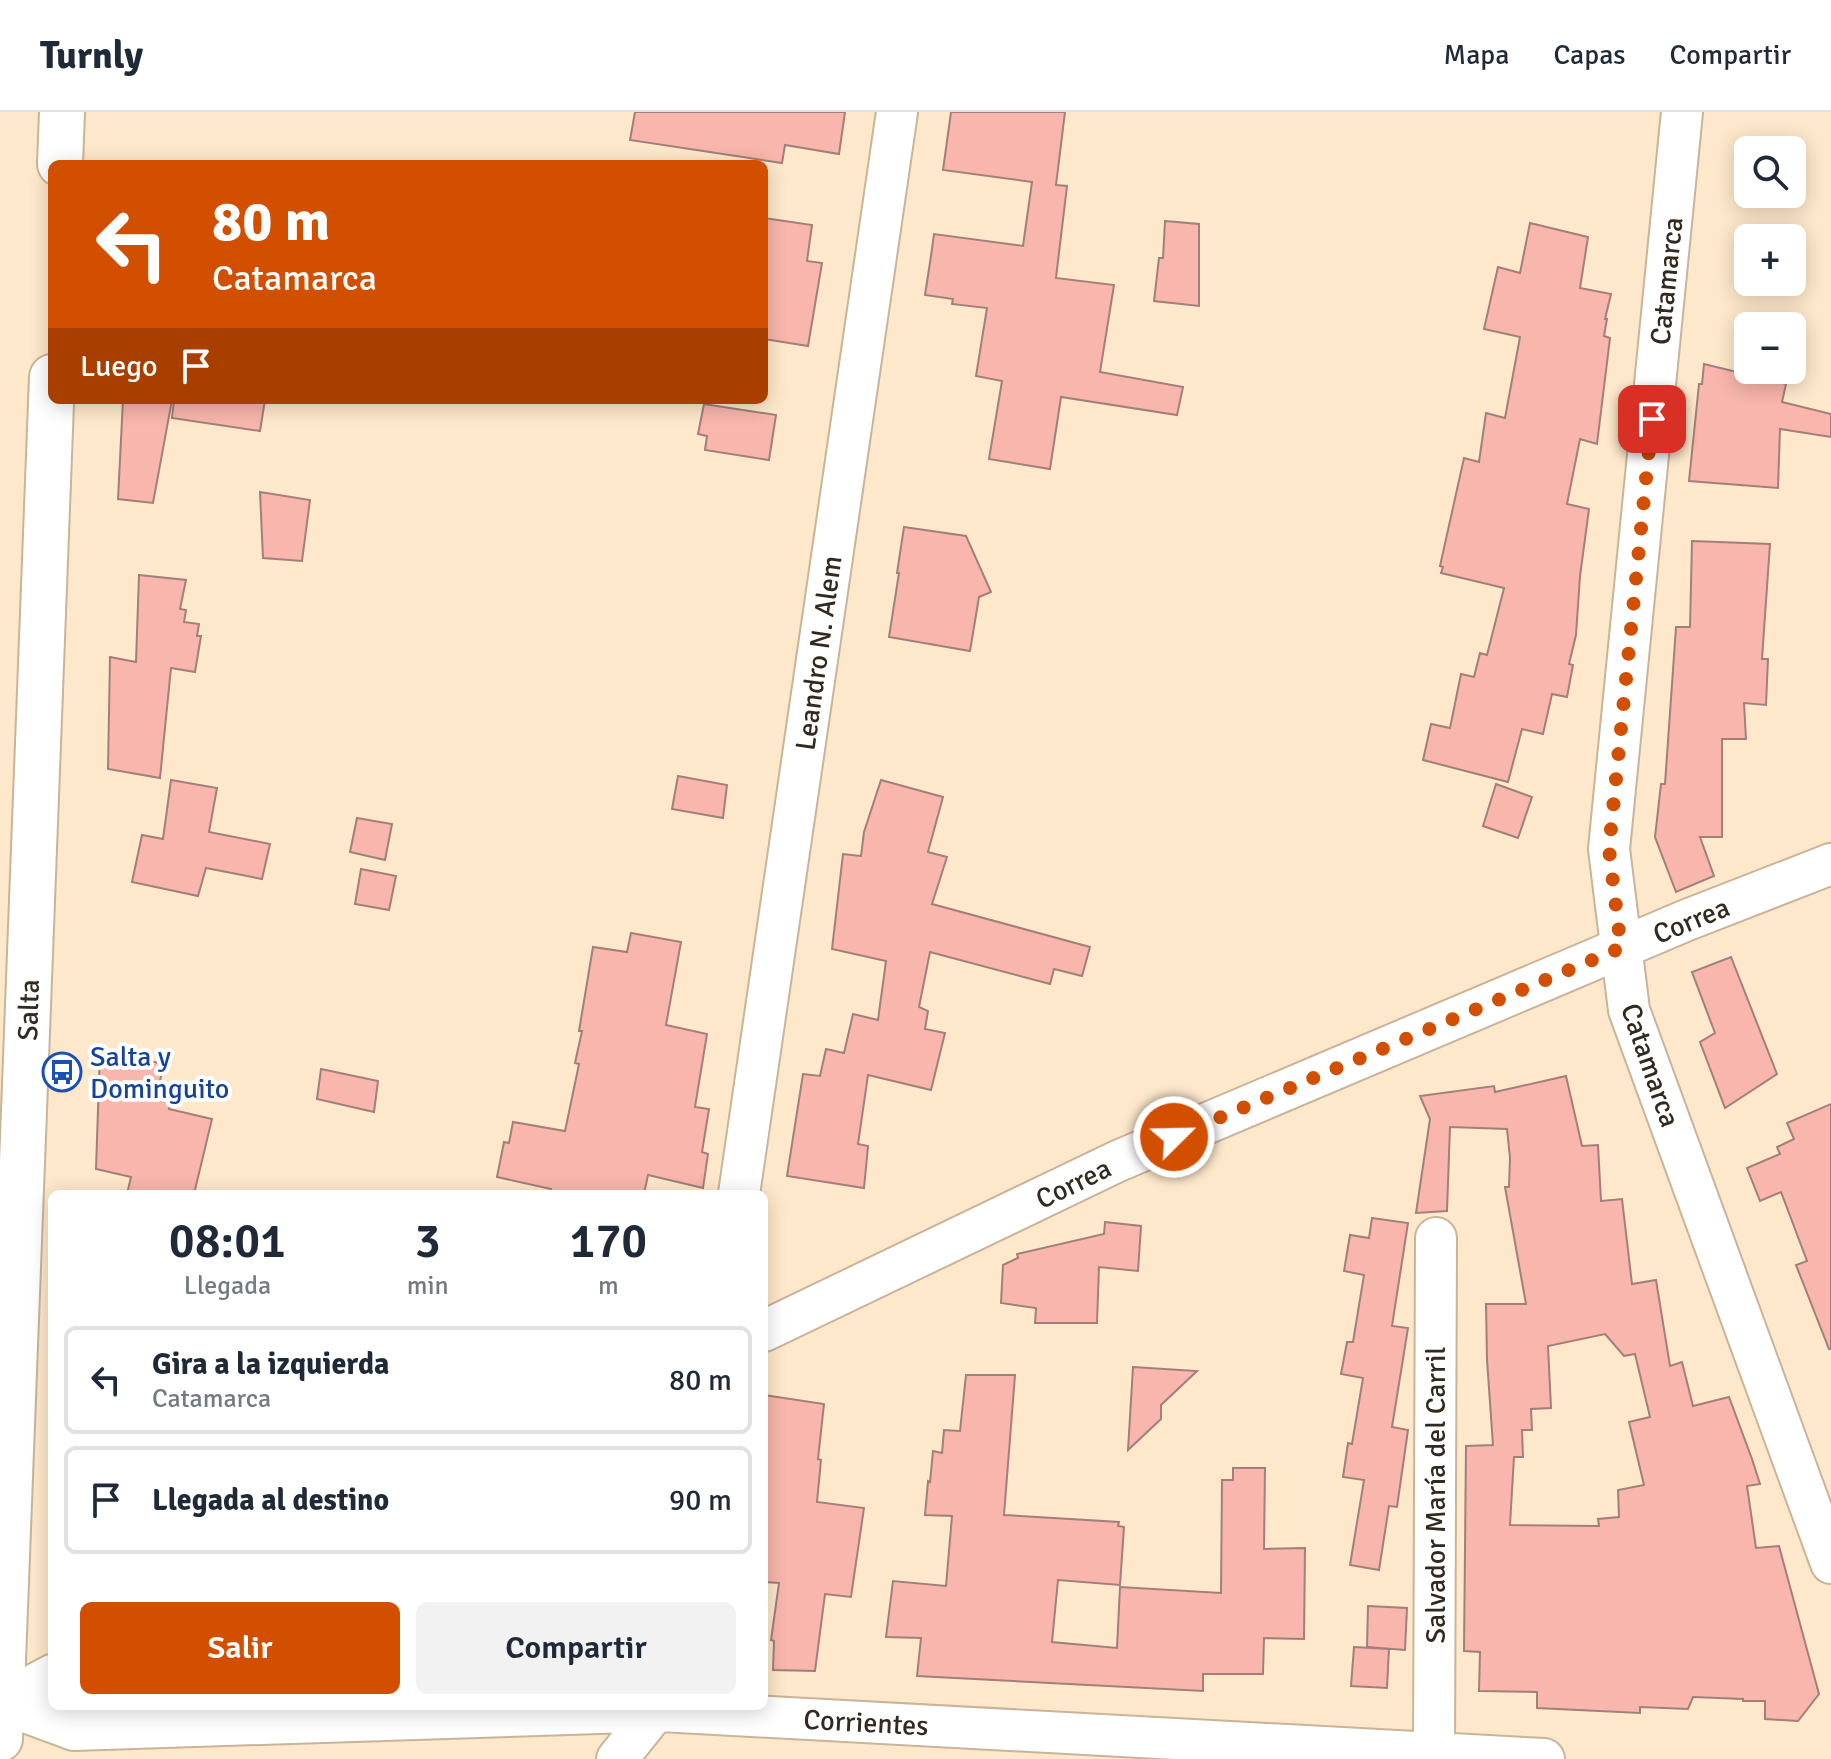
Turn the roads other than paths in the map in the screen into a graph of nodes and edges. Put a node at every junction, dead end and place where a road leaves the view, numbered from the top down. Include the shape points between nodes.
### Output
1 (62, 112) edge
2 (897, 112) edge
3 (1682, 112) edge
4 (60, 160) edge
5 (50, 404) edge
6 (1831, 864) edge
7 (1621, 948) junction
8 (13, 1043) edge
9 (740, 1190) edge
10 (1436, 1238) dead end
11 (768, 1329) edge
12 (1831, 1563) edge
13 (48, 1678) edge
14 (624, 1710) edge
15 (651, 1710) edge
16 (667, 1710) edge
17 (0, 1715) edge
18 (1434, 1753) junction
19 (1384, 1755) edge
20 (617, 1759) edge
21 (1544, 1759) edge

1 - 4 main road
2 - 9 street, Leandro N. Alem
3 - 7 street, Catamarca via 1609,849
5 - 8 main road, Salta
6 - 7 street, Correa
7 - 11 street, Correa via 1118,1161
7 - 12 street, Catamarca via 1629,1010
8 - 17 main road, Salta
10 - 18 street, Salvador María del Carril
13 - 17 street
14 - 17 street, Corrientes via 74,1730
15 - 20 street
16 - 19 street, Corrientes
18 - 19 street, Corrientes
18 - 21 street, Corrientes

